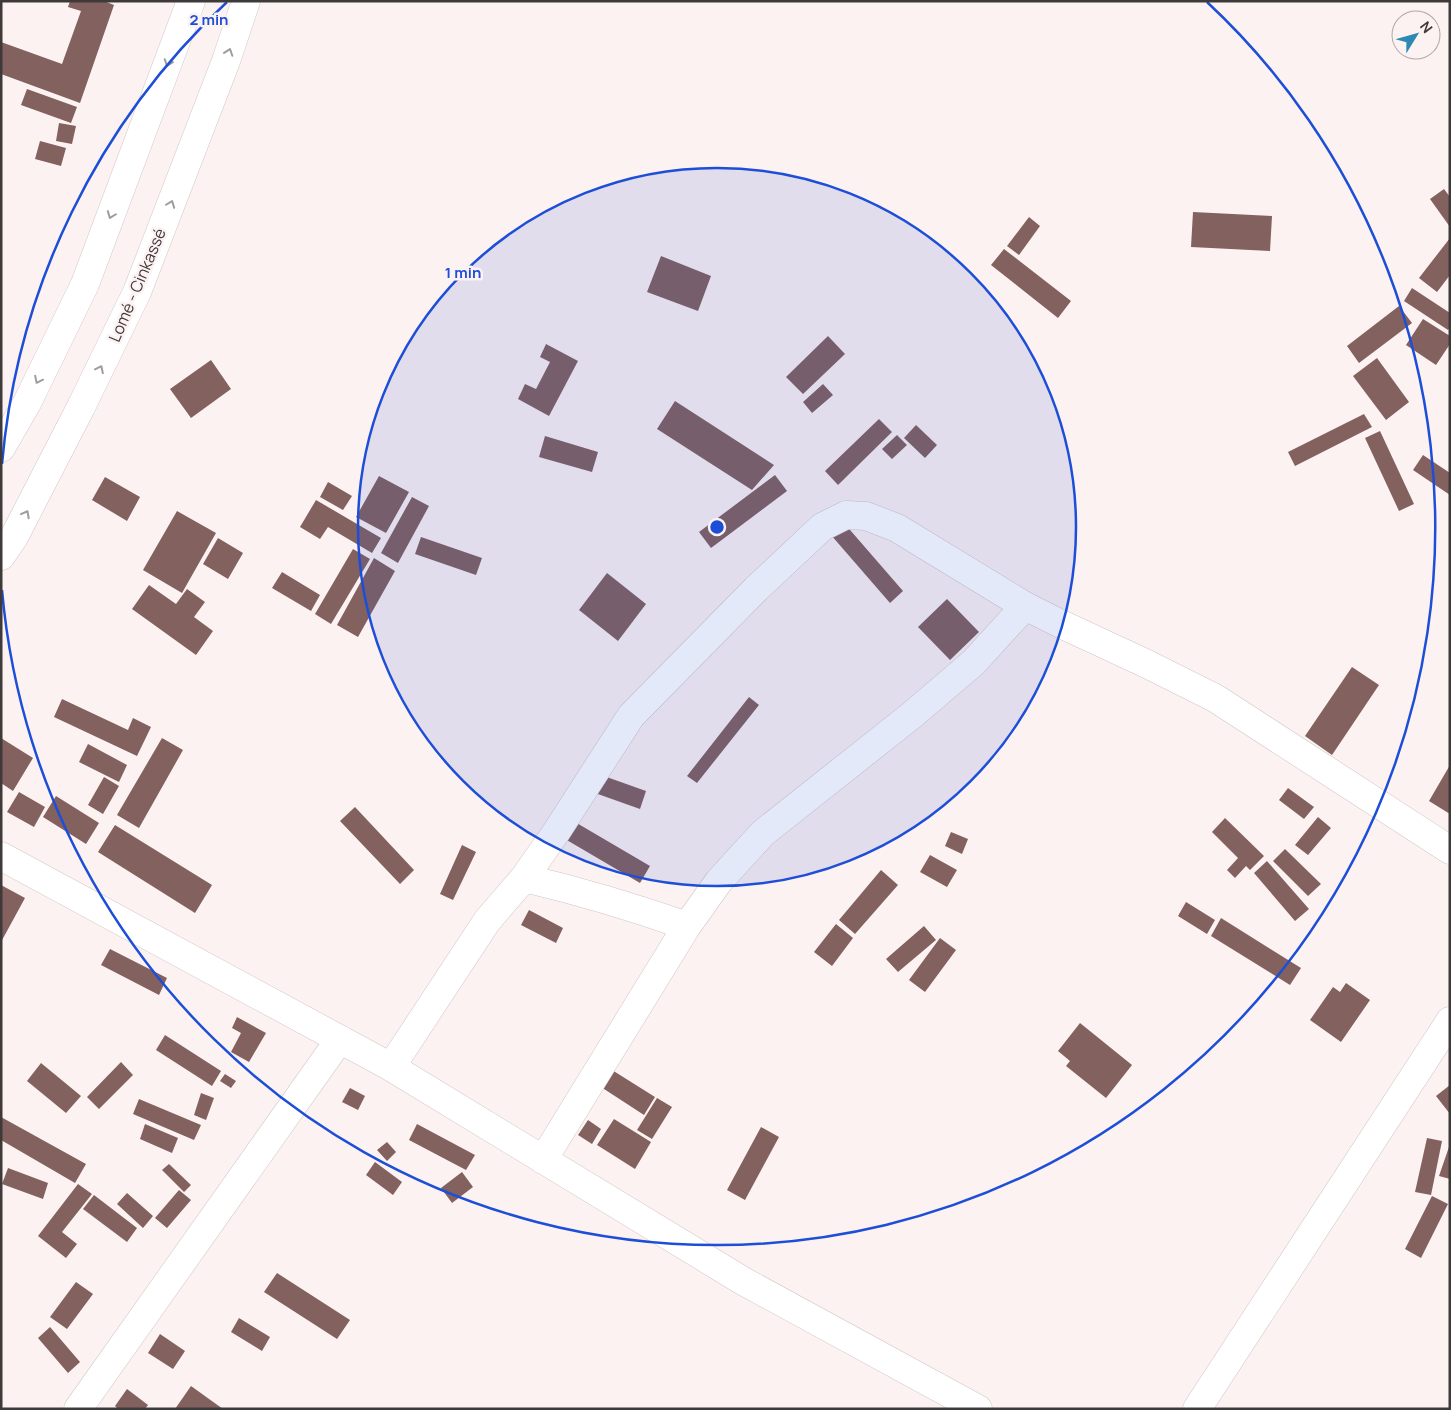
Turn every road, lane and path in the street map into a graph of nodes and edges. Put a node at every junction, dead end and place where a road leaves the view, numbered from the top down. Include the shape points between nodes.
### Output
1 (191, 1) edge
2 (246, 1) edge
3 (1, 448) edge
4 (1, 556) edge
5 (1025, 606) junction
6 (1450, 850) edge
7 (1, 856) edge
8 (524, 878) junction
9 (687, 926) junction
10 (1450, 1020) edge
11 (340, 1039) junction
12 (391, 1067) junction
13 (543, 1160) junction
14 (78, 1409) edge
15 (978, 1409) edge
16 (1196, 1409) edge

1 -> 3 main road via 84,284
4 -> 2 main road, Lomé - Cinkassé via 81,407 137,292
5 - 6 main road via 1215,698
5 - 8 main road via 898,528 866,516 846,515 822,527 631,716
5 - 9 main road via 974,662 763,833 719,880
7 - 11 main road
8 - 9 main road via 610,900
8 - 12 main road via 487,921
9 - 13 main road
10 - 16 main road
11 - 12 main road
11 - 14 main road
12 - 13 main road
13 - 15 main road via 743,1281

